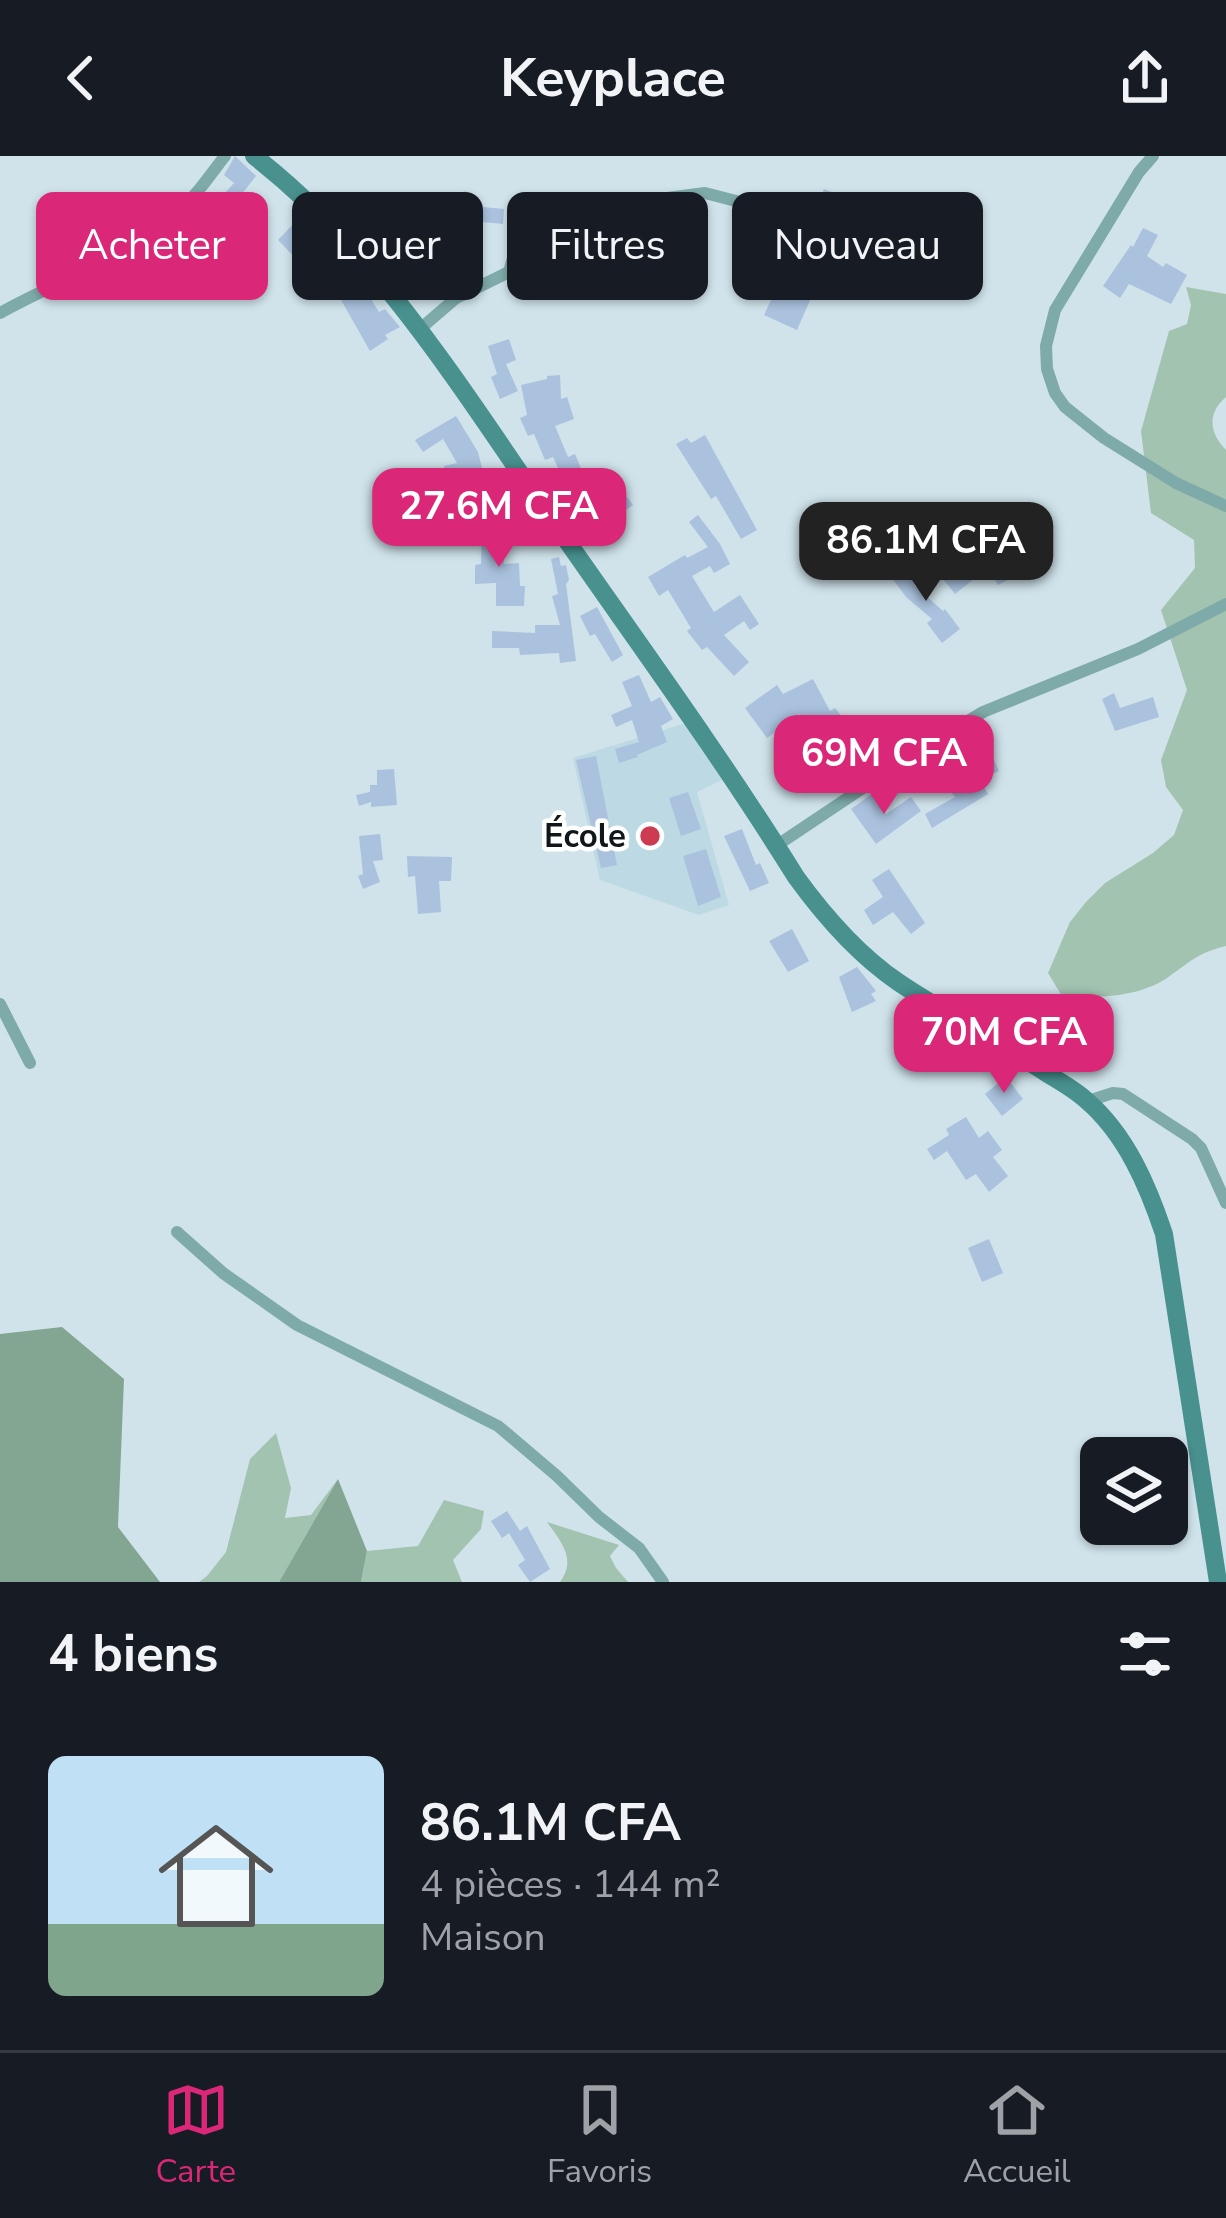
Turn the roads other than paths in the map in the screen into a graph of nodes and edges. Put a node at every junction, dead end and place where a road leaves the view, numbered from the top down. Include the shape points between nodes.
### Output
1 (225, 156) edge
2 (254, 156) edge
3 (1154, 156) edge
4 (732, 200) edge
5 (0, 313) edge
6 (420, 329) junction
7 (1226, 506) edge
8 (1226, 604) edge
9 (776, 846) junction
10 (0, 1004) edge
11 (30, 1064) dead end
12 (1088, 1100) junction
13 (1226, 1203) edge
14 (177, 1232) dead end
15 (663, 1582) edge
16 (1218, 1582) edge

1 - 5 street via 189,202 146,236
2 - 6 main road via 328,220
3 - 7 street via 1055,310 1047,369 1065,407 1104,438
4 - 6 street via 705,193 531,216 509,272 456,298
6 - 9 main road
8 - 9 street via 983,712
9 - 12 main road via 823,913 878,967
10 - 11 street
12 - 13 street via 1123,1094 1192,1139
12 - 16 main road via 1133,1161 1164,1234
14 - 15 street via 297,1324 498,1426 639,1548

